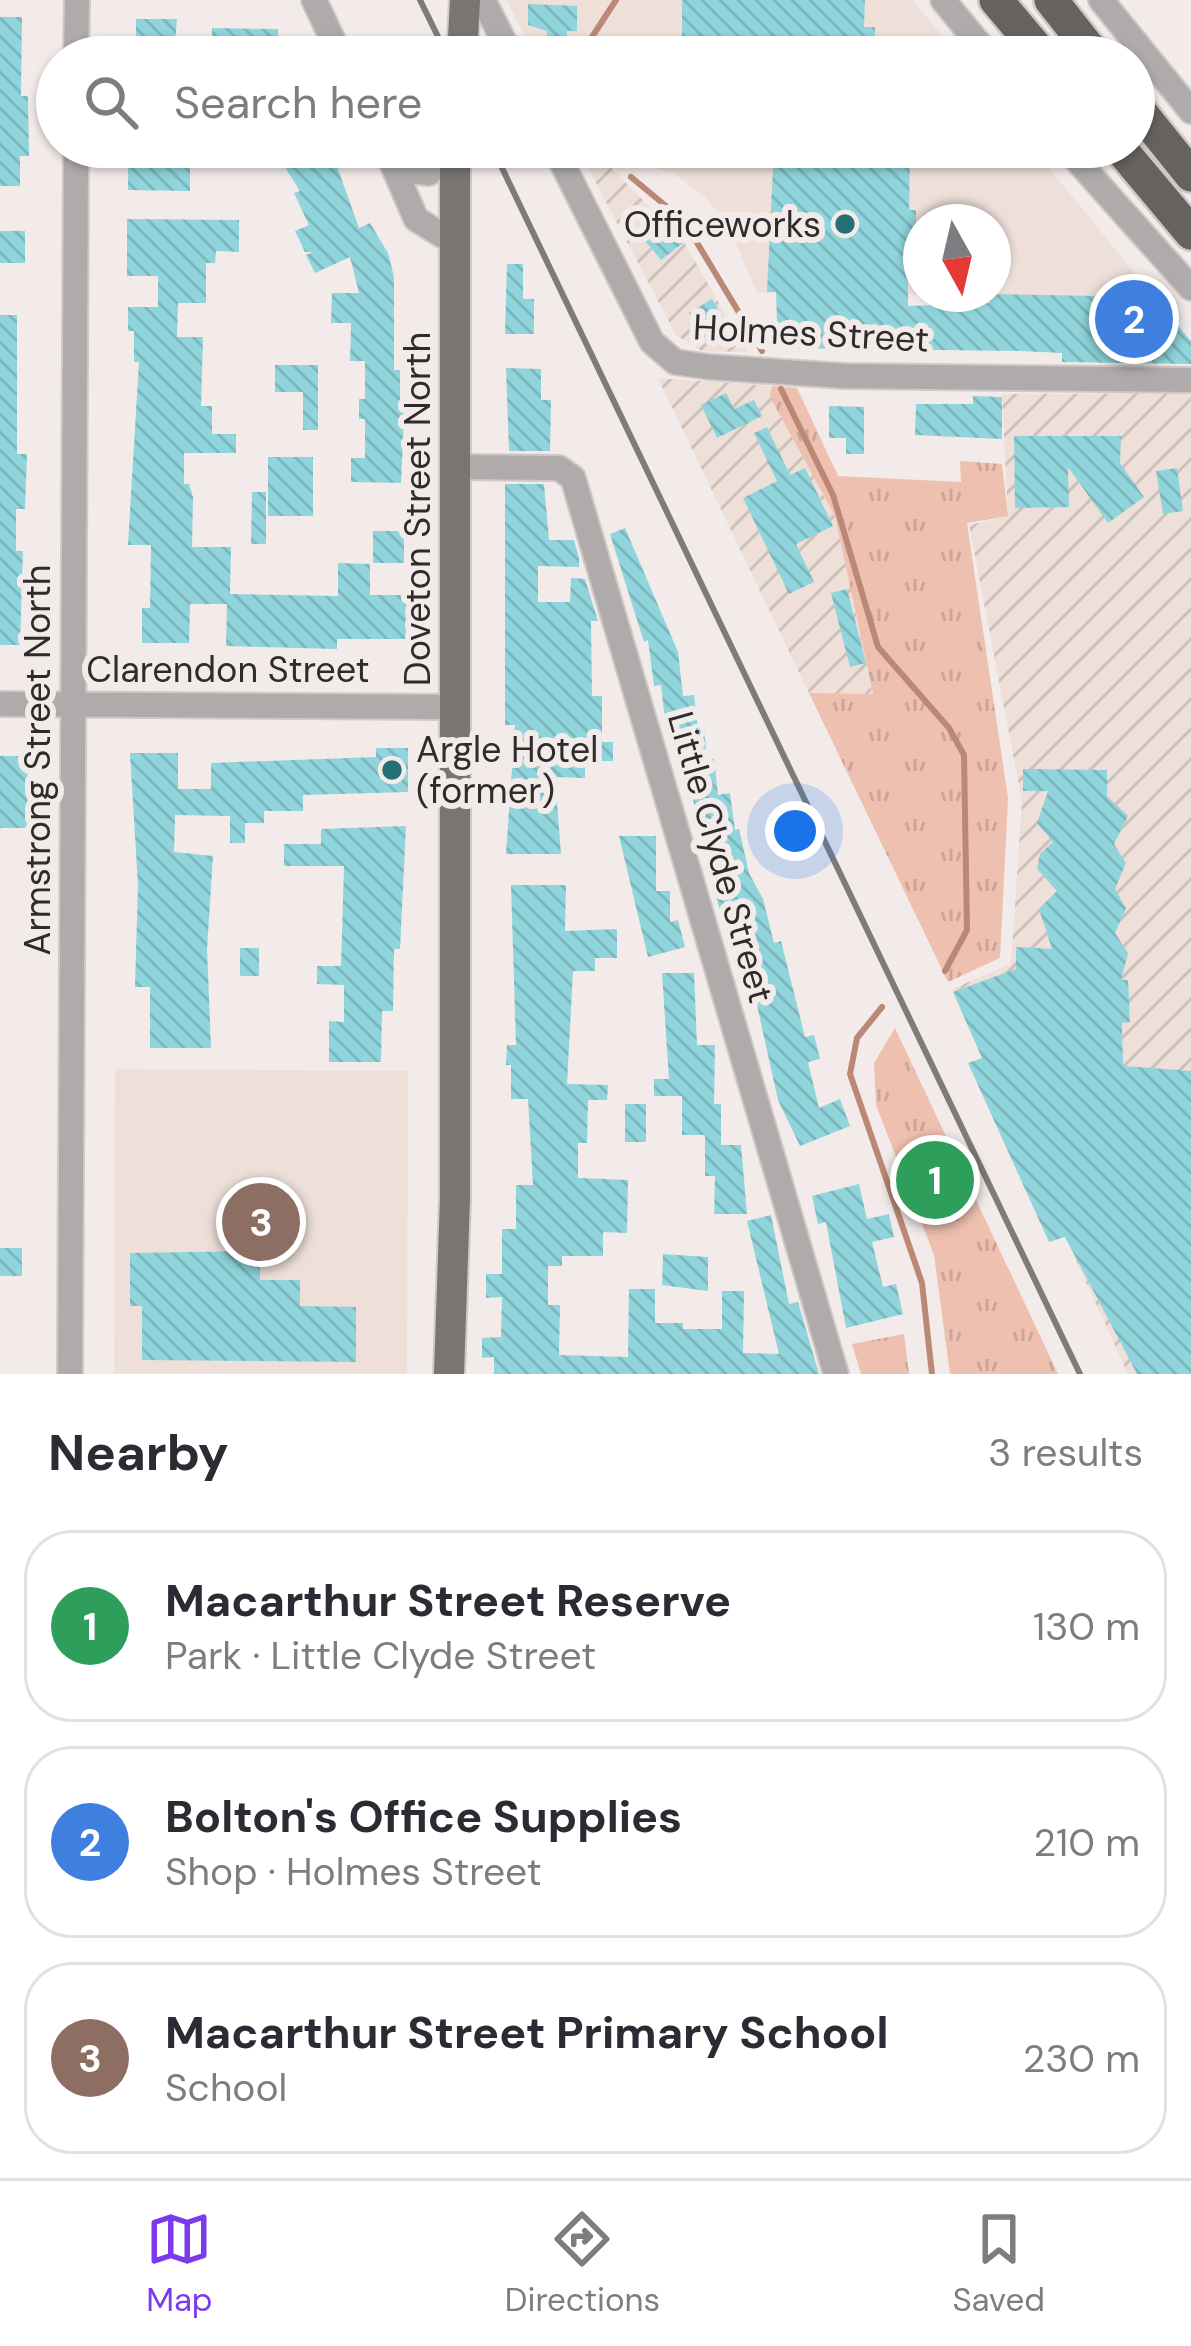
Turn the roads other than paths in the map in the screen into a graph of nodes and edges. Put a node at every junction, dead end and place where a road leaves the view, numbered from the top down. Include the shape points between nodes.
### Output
1 (76, 0) edge
2 (314, 0) edge
3 (465, 0) edge
4 (483, 0) edge
5 (944, 0) edge
6 (996, 0) edge
7 (1051, 0) edge
8 (1101, 0) edge
9 (76, 36) edge
10 (331, 36) edge
11 (463, 36) edge
12 (501, 36) edge
13 (973, 36) edge
14 (1026, 36) edge
15 (1079, 36) edge
16 (1130, 36) edge
17 (1155, 67) edge
18 (1191, 112) edge
19 (1155, 131) edge
20 (76, 168) edge
21 (394, 168) edge
22 (398, 168) edge
23 (404, 168) edge
24 (434, 168) edge
25 (455, 168) edge
26 (564, 168) edge
27 (1084, 168) edge
28 (1137, 168) edge
29 (1191, 176) edge
30 (455, 207) junction
31 (1191, 233) edge
32 (455, 242) junction
33 (1191, 288) edge
34 (1191, 380) edge
35 (454, 467) junction
36 (0, 704) edge
37 (73, 704) junction
38 (456, 706) junction
39 (70, 1374) edge
40 (449, 1374) edge
41 (836, 1374) edge

1 - 9 street
2 - 10 street
3 - 11 main road
4 - 12 street
5 - 13 street
6 - 14 highway
7 - 15 highway
8 - 16 street
17 - 18 street
19 - 29 highway
20 - 37 street, Armstrong Street North
21 - 32 street via 416,219
22 - 30 street via 428,205
23 - 24 street
25 - 30 main road, Doveton Street North
26 - 34 street, Holmes Street via 647,333 675,362 845,376
27 - 33 street
28 - 31 highway
30 - 32 main road, Doveton Street North
32 - 35 main road, Doveton Street North
35 - 38 main road, Doveton Street North
35 - 41 street, Little Clyde Street via 560,468 573,478
36 - 37 street, Clarendon Street
37 - 38 street, Clarendon Street
37 - 39 street, Armstrong Street North
38 - 40 main road, Doveton Street North

